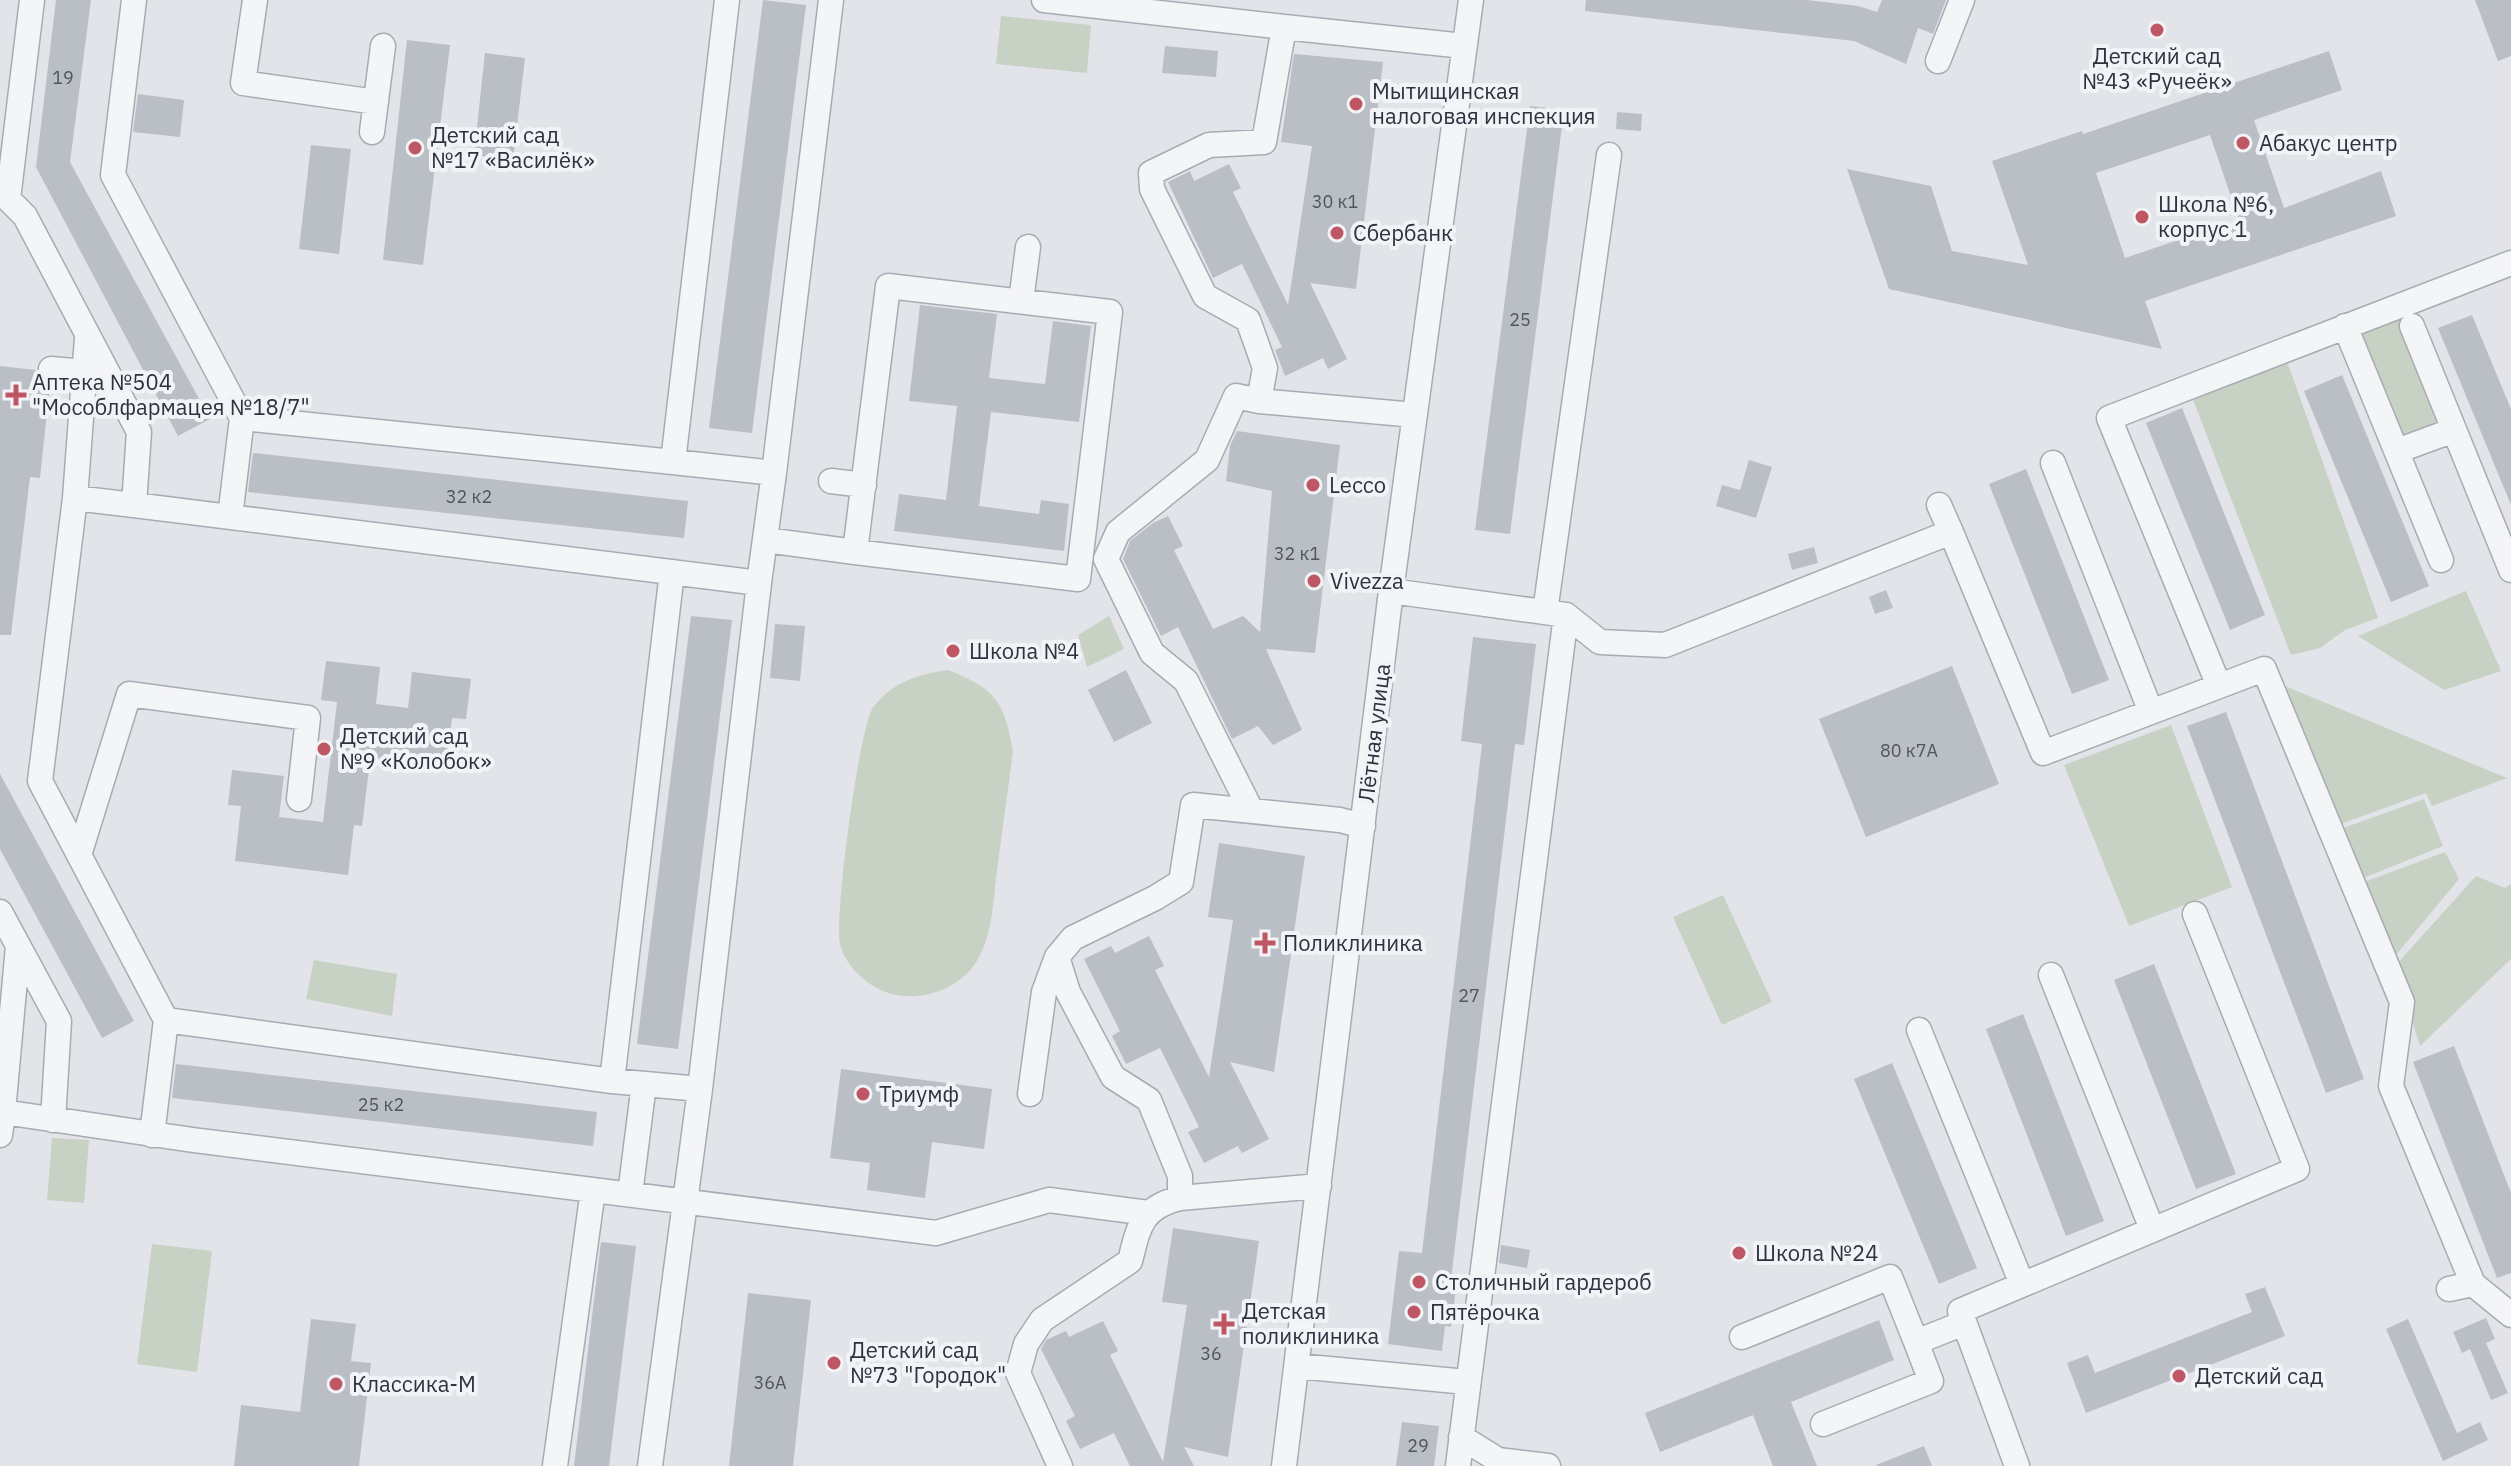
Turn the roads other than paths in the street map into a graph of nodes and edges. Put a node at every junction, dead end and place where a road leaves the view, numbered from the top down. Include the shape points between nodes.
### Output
1 (32, 0) edge
2 (134, 0) edge
3 (255, 0) edge
4 (727, 0) edge
5 (831, 0) edge
6 (1044, 0) edge
7 (1471, 0) edge
8 (1962, 0) edge
9 (1284, 27) junction
10 (383, 46) dead end
11 (1464, 46) junction
12 (1938, 61) dead end
13 (376, 102) junction
14 (372, 132) dead end
15 (1609, 155) dead end
16 (4, 198) edge
17 (1028, 247) dead end
18 (2511, 263) edge
19 (1021, 301) junction
20 (2345, 326) junction
21 (2412, 326) dead end
22 (87, 338) junction
23 (51, 369) dead end
24 (85, 372) junction
25 (1259, 401) junction
26 (1415, 415) junction
27 (242, 418) junction
28 (2454, 430) junction
29 (2397, 453) junction
30 (673, 462) junction
31 (2053, 463) dead end
32 (774, 473) junction
33 (831, 481) dead end
34 (864, 485) junction
35 (75, 498) junction
36 (134, 505) junction
37 (1939, 505) dead end
38 (230, 517) junction
39 (1951, 532) junction
40 (766, 540) junction
41 (855, 552) junction
42 (2441, 560) dead end
43 (2511, 570) edge
44 (672, 572) junction
45 (759, 583) junction
46 (1391, 591) junction
47 (1556, 614) junction
48 (2219, 686) junction
49 (2151, 712) junction
50 (299, 799) dead end
51 (1251, 810) junction
52 (1363, 826) junction
53 (79, 855) junction
54 (0, 912) edge
55 (2195, 914) dead end
56 (18, 946) junction
57 (1057, 957) junction
58 (2051, 975) dead end
59 (6, 1018) edge
60 (166, 1020) junction
61 (1919, 1030) dead end
62 (612, 1081) junction
63 (644, 1084) junction
64 (700, 1089) junction
65 (1030, 1094) dead end
66 (53, 1120) junction
67 (1, 1123) edge
68 (152, 1135) junction
69 (1319, 1186) junction
70 (593, 1190) junction
71 (630, 1194) junction
72 (1180, 1198) junction
73 (684, 1200) junction
74 (1148, 1213) junction
75 (2152, 1229) junction
76 (2022, 1284) junction
77 (2511, 1315) edge
78 (1964, 1323) junction
79 (1742, 1337) dead end
80 (1916, 1342) junction
81 (1297, 1366) junction
82 (1467, 1382) junction
83 (1823, 1424) dead end
84 (1461, 1437) junction
85 (555, 1466) edge
86 (650, 1466) edge
87 (1060, 1466) edge
88 (1284, 1466) edge
89 (1458, 1466) edge
90 (1548, 1466) edge
91 (2017, 1466) edge

1 - 16 street
2 - 27 street via 113,175
3 - 13 street via 243,83
4 - 30 street
5 - 32 street
6 - 9 street
7 - 11 street, Лётная улица
8 - 12 street
9 - 11 street
9 - 25 street via 1264,142 1209,145 1151,173 1152,189 1205,296 1248,320 1265,368
10 - 13 street
11 - 26 street, Лётная улица
13 - 14 street
15 - 47 street
16 - 22 street via 25,216
17 - 19 street
18 - 20 street
19 - 34 street via 888,286
19 - 41 street via 1110,312 1078,579
20 - 29 street
20 - 48 street via 2109,418
21 - 28 street
22 - 24 street
22 - 36 street via 139,432
23 - 24 street
24 - 35 street
25 - 26 street
25 - 51 street via 1236,396 1207,460 1118,532 1106,559 1152,653 1186,681
26 - 46 street, Лётная улица
27 - 30 street
27 - 38 street
28 - 29 street
28 - 43 street
29 - 42 street
30 - 32 street
31 - 49 street
32 - 40 street
33 - 34 street
34 - 41 street
35 - 36 street
35 - 53 street via 40,781
36 - 38 street
37 - 39 street
38 - 44 street
39 - 47 street via 1665,645 1600,642
39 - 49 street via 2043,753
40 - 41 street
40 - 45 street
44 - 45 street
44 - 62 street
45 - 64 street
46 - 47 street
46 - 52 street, Лётная улица
47 - 82 street
48 - 49 street
48 - 77 street via 2264,669 2402,1002 2391,1086 2461,1286
50 - 53 street via 308,718 129,694
51 - 52 street
51 - 57 street via 1193,805 1181,882 1073,938
52 - 69 street, Лётная улица
53 - 60 street
54 - 56 street
55 - 75 street via 2297,1169
56 - 59 street
56 - 66 street via 59,1021
57 - 65 street via 1044,992
57 - 72 street via 1068,992 1113,1077 1149,1100 1180,1176
58 - 75 street
59 - 67 street
60 - 62 street
60 - 68 street
61 - 76 street
62 - 63 street
63 - 64 street
63 - 71 street
64 - 73 street
66 - 67 street
66 - 68 street
68 - 70 street
69 - 72 street
69 - 81 street, Лётная улица
70 - 71 street
70 - 85 street
71 - 73 street
72 - 74 street
73 - 74 street via 936,1233 1049,1200
73 - 86 street
74 - 87 street via 1130,1261 1042,1320 1026,1344 1018,1373
75 - 76 street
76 - 78 street via 1960,1311
78 - 80 street
78 - 91 street
79 - 80 street via 1890,1277
80 - 83 street via 1931,1381
81 - 82 street
81 - 88 street, Лётная улица
82 - 84 street
84 - 89 street
84 - 90 street via 1498,1460

